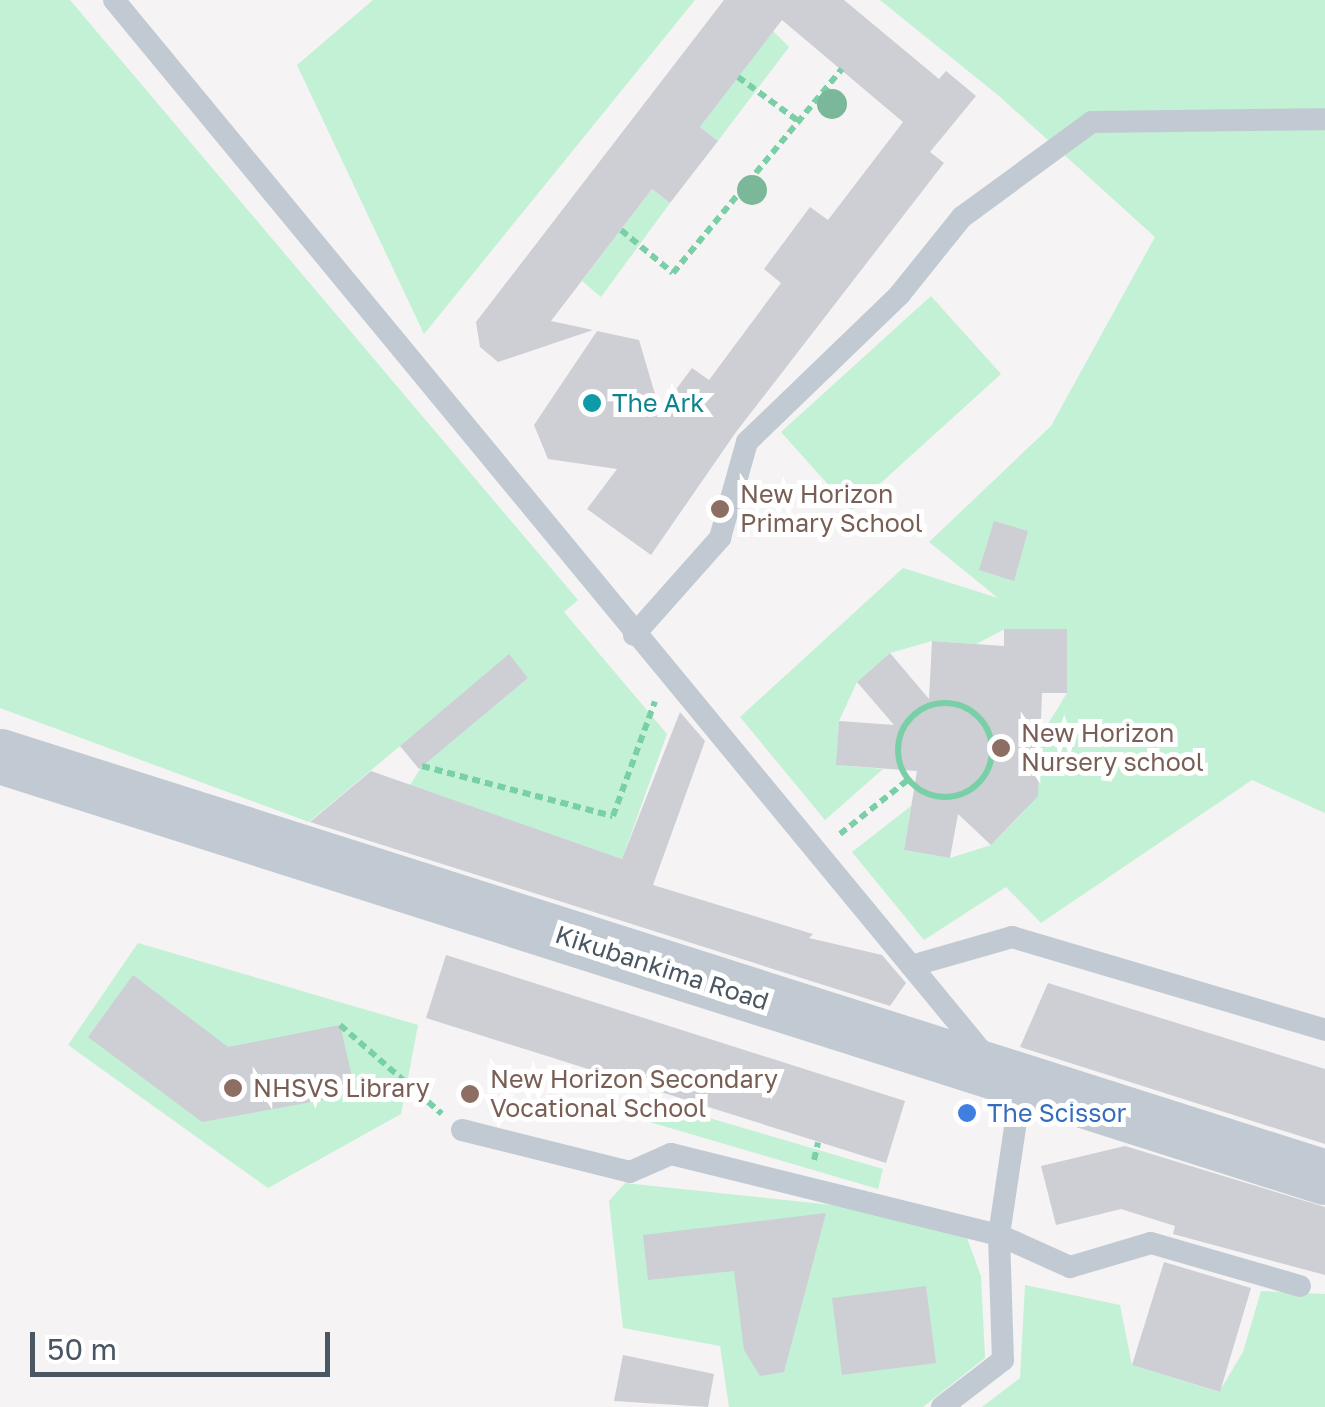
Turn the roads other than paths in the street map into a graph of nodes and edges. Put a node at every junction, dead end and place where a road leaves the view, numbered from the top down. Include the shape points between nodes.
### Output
1 (114, 0) edge
2 (1325, 119) edge
3 (634, 636) junction
4 (0, 756) edge
5 (911, 966) junction
6 (1325, 1030) edge
7 (1002, 1076) junction
8 (462, 1130) road end
9 (1325, 1177) edge
10 (999, 1235) junction
11 (1300, 1286) dead end
12 (942, 1407) edge

1 - 3 lane
2 - 3 lane via 1092,122 962,217 900,294 747,442 720,538
3 - 5 lane
4 - 7 street, Kikubankima Road
5 - 6 lane via 1012,937
5 - 7 lane
7 - 9 street, Kikubankima Road
7 - 10 lane via 1019,1101
8 - 10 lane via 630,1172 671,1154
10 - 11 lane via 1070,1267 1151,1243
10 - 12 lane via 1003,1360

